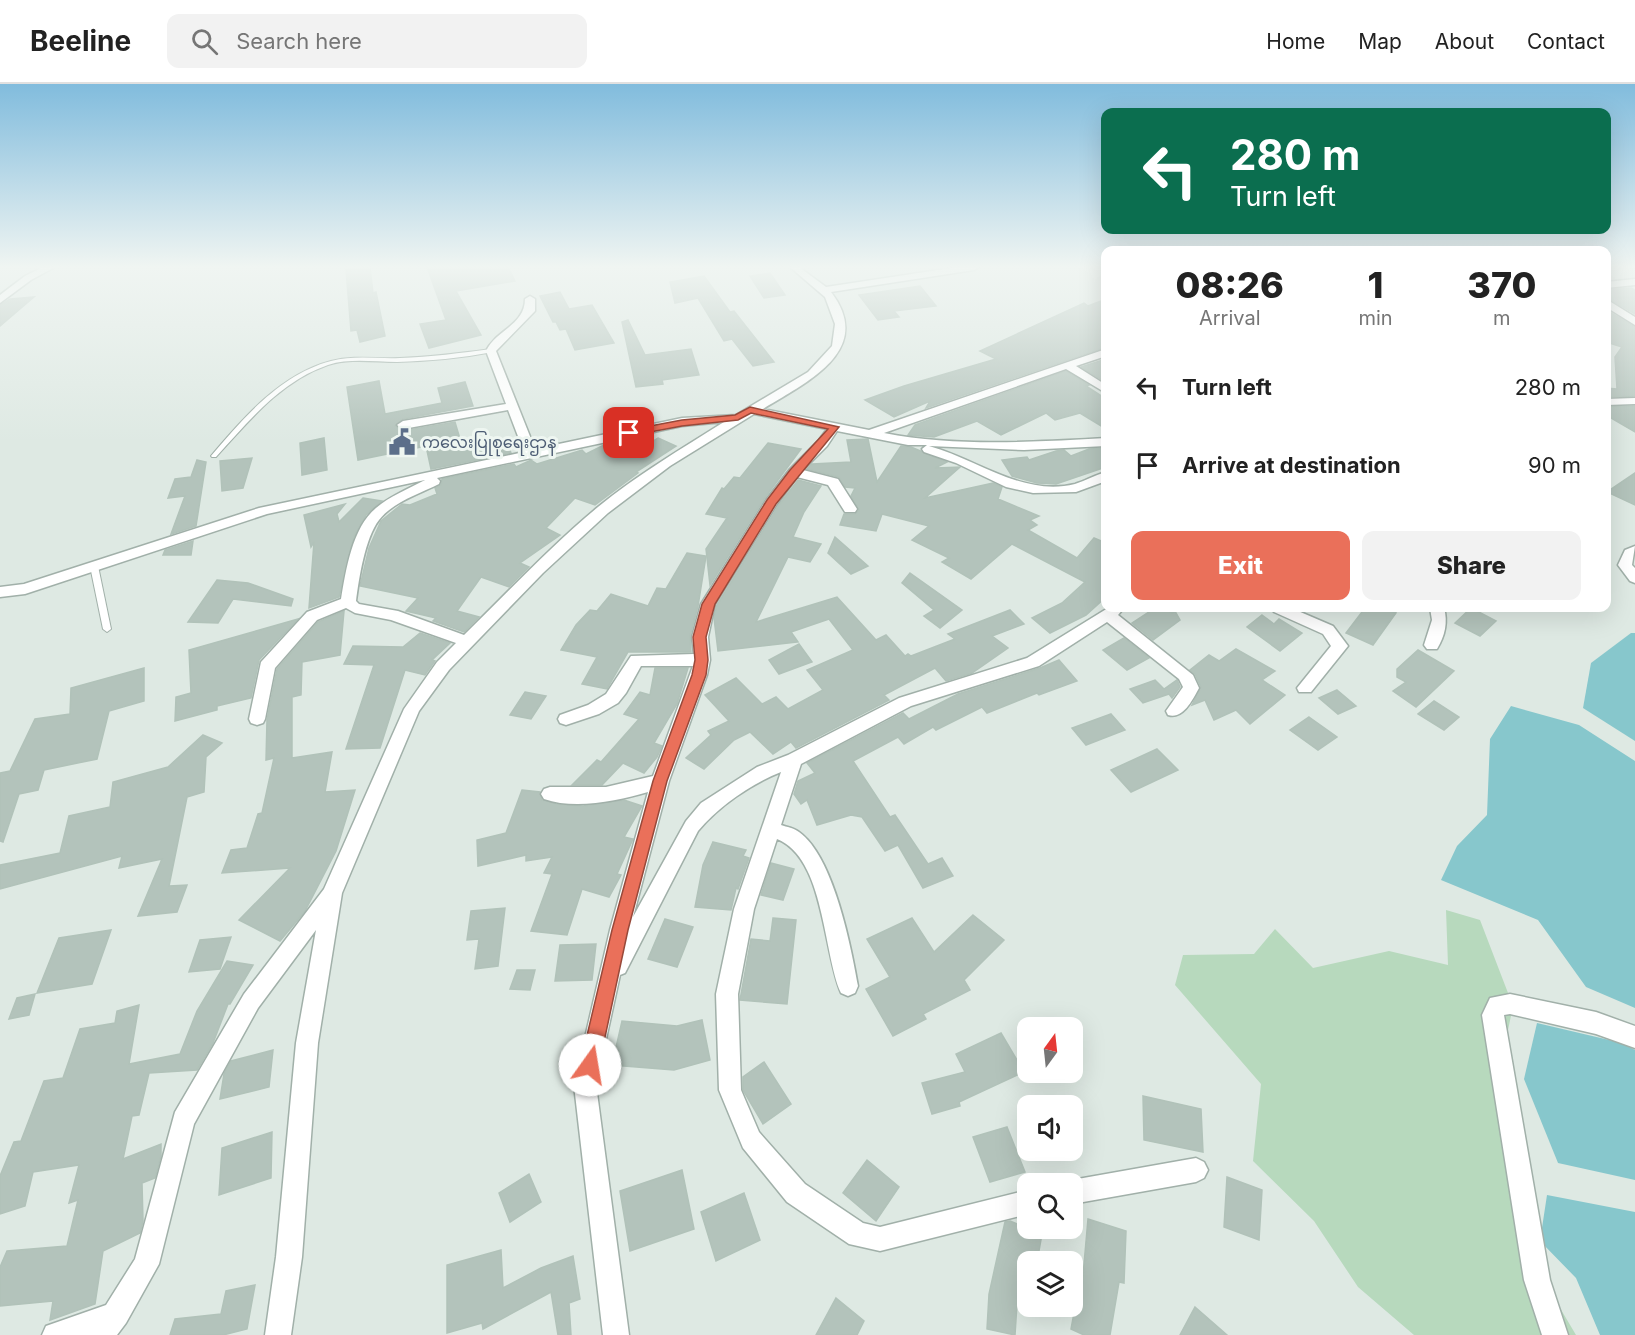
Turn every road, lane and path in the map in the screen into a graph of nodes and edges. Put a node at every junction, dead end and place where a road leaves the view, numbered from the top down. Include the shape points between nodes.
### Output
1 (516, 325) edge
2 (839, 325) edge
3 (491, 351) junction
4 (1101, 354) edge
5 (1068, 366) junction
6 (1101, 387) edge
7 (1635, 401) edge
8 (1611, 402) edge
9 (512, 406) junction
10 (744, 414) junction
11 (403, 425) dead end
12 (868, 434) junction
13 (829, 435) junction
14 (908, 441) junction
15 (1101, 442) edge
16 (531, 454) junction
17 (214, 456) dead end
18 (454, 471) junction
19 (794, 472) junction
20 (1101, 478) edge
21 (850, 509) dead end
22 (1635, 550) edge
23 (94, 566) junction
24 (1635, 578) edge
25 (0, 592) edge
26 (348, 602) junction
27 (1110, 612) edge
28 (1113, 612) edge
29 (1288, 612) edge
30 (1438, 612) edge
31 (107, 629) dead end
32 (468, 642) junction
33 (1432, 645) dead end
34 (702, 660) junction
35 (1305, 688) dead end
36 (1174, 711) dead end
37 (566, 718) dead end
38 (257, 719) dead end
39 (794, 760) junction
40 (660, 781) junction
41 (550, 794) dead end
42 (771, 829) junction
43 (332, 893) junction
44 (609, 983) junction
45 (848, 986) dead end
46 (1635, 1037) edge
47 (1196, 1170) dead end
48 (1083, 1190) edge
49 (1017, 1205) edge
50 (110, 1325) edge
51 (55, 1335) edge
52 (278, 1335) edge
53 (616, 1335) edge
54 (1555, 1335) edge

1 - 3 street
2 - 10 street via 838,344 812,374
3 - 9 street
3 - 17 lane via 442,358 326,364 295,378 264,402
4 - 5 street
5 - 6 street
5 - 12 street
7 - 8 street
9 - 11 street
9 - 16 street
10 - 13 street
10 - 16 street
10 - 32 street via 666,463 603,510
12 - 13 street
12 - 13 street
12 - 14 street
13 - 19 street
14 - 15 street via 1024,446
14 - 20 street via 1011,484 1033,489 1076,488
16 - 18 street
18 - 23 street via 264,511
18 - 26 street via 380,511 372,520
19 - 21 street via 833,482
19 - 34 street via 708,604 700,637
22 - 24 street via 1629,553 1624,565
23 - 25 street via 25,589
23 - 31 lane
26 - 32 street via 355,609 393,615
26 - 38 street via 312,616 267,666
27 - 39 street via 1033,662 905,702
28 - 36 street via 1185,675 1191,688
29 - 35 street via 1328,630 1340,646
30 - 33 street via 1440,620
32 - 43 street via 443,666 412,709
34 - 37 street via 637,660 618,693 600,708
34 - 40 street
39 - 42 street
39 - 44 street via 729,792 692,826
40 - 41 street via 604,796
40 - 44 street
42 - 45 street via 792,838 807,854 839,934
42 - 49 street via 744,909 727,994 730,1090 751,1140 796,1192 858,1235 880,1239
43 - 50 street via 251,1001 183,1120 146,1264
43 - 52 street via 308,1043
44 - 53 street via 585,1085
46 - 54 street via 1596,1023 1510,1004 1497,1005 1493,1016 1537,1280
47 - 48 street
50 - 51 street

